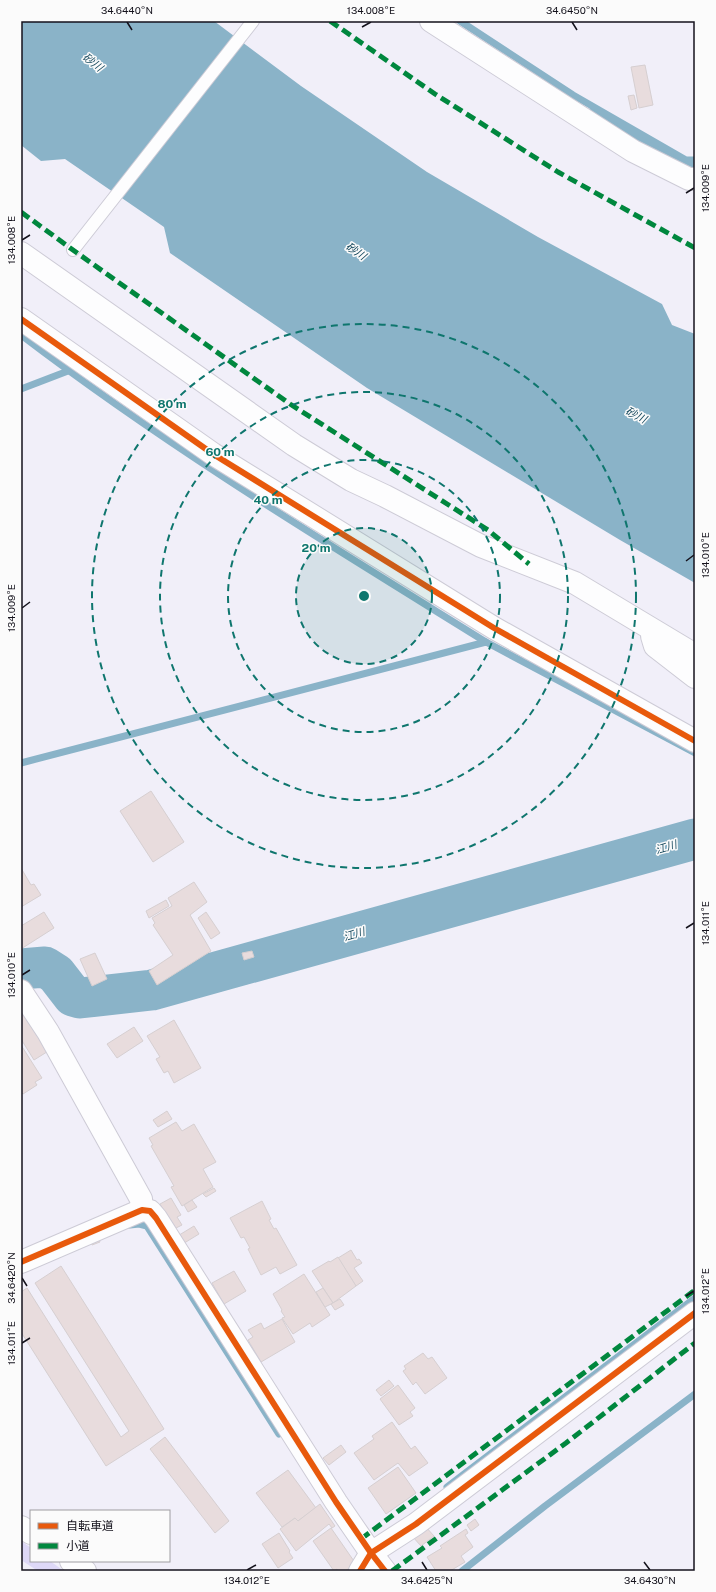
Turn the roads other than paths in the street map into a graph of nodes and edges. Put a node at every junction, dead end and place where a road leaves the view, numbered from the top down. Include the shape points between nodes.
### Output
1 (253, 21) edge
2 (430, 21) edge
3 (695, 179) edge
4 (73, 250) dead end
5 (21, 253) edge
6 (21, 319) edge
7 (649, 627) junction
8 (695, 655) edge
9 (695, 676) edge
10 (695, 741) edge
11 (21, 991) edge
12 (142, 1210) junction
13 (21, 1262) edge
14 (695, 1313) edge
15 (21, 1527) edge
16 (30, 1533) edge
17 (72, 1562) edge
18 (366, 1562) edge
19 (86, 1571) edge
20 (385, 1571) edge

1 - 4 lane
2 - 3 street via 633,151 689,179
5 - 7 street via 294,445 345,476 481,546 575,583
6 - 10 street via 220,458 494,628
7 - 8 street
7 - 9 street via 655,646
11 - 12 street via 48,1032 141,1199
12 - 13 street
12 - 18 street via 150,1211 156,1218 336,1502
14 - 18 street
15 - 16 street
17 - 19 street
18 - 20 street

